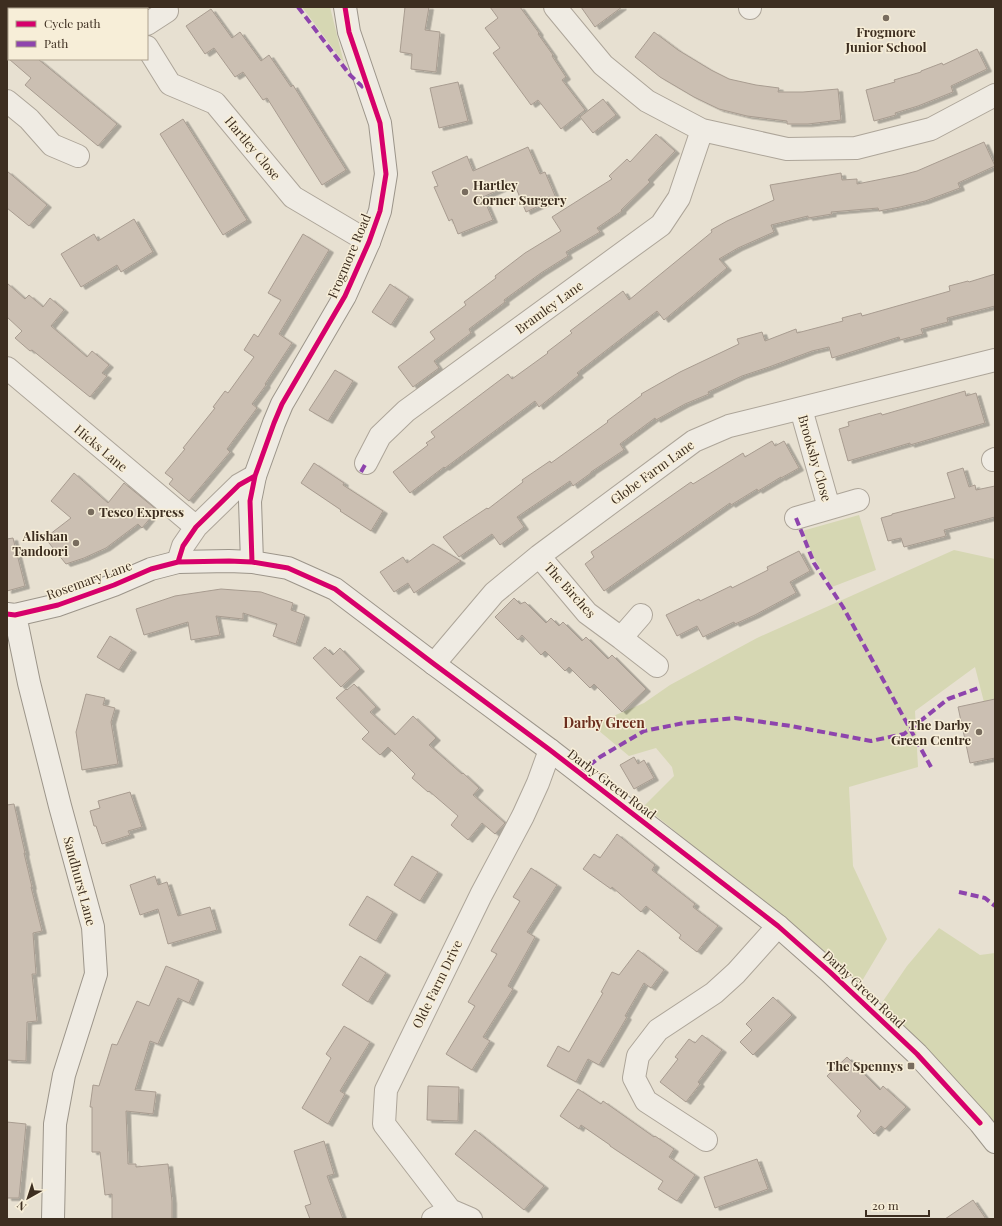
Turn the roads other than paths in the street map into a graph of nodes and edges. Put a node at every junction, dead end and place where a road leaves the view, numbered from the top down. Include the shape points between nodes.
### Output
1 (345, 7) edge
2 (555, 7) edge
3 (167, 11) dead end
4 (148, 23) edge
5 (148, 49) edge
6 (995, 95) edge
7 (7, 101) edge
8 (702, 130) junction
9 (78, 156) dead end
10 (369, 242) junction
11 (995, 360) edge
12 (7, 368) edge
13 (801, 409) junction
14 (366, 463) dead end
15 (255, 476) junction
16 (858, 500) dead end
17 (829, 508) junction
18 (796, 518) dead end
19 (196, 527) junction
20 (539, 556) junction
21 (178, 562) junction
22 (252, 562) junction
23 (11, 614) edge
24 (641, 615) dead end
25 (622, 638) junction
26 (434, 664) junction
27 (657, 666) dead end
28 (550, 750) junction
29 (778, 926) junction
30 (706, 1140) dead end
31 (995, 1142) edge
32 (441, 1214) edge
33 (53, 1219) edge
34 (471, 1219) edge

1 - 10 street, Frogmore Road via 349,32 380,123 386,174 380,211
2 - 8 street via 603,65 647,101
3 - 4 street
5 - 10 street, Hartley Close via 170,84 215,103 293,197
6 - 8 street via 931,129 856,148 787,150
7 - 9 street via 29,119 52,145
8 - 14 street, Bramley Lane via 679,198 661,225 406,411 380,436
10 - 15 street, Frogmore Road via 345,296 282,404
11 - 13 street, Globe Farm Lane
12 - 19 street, Hicks Lane
13 - 17 street, Brooksby Close
13 - 20 street, Globe Farm Lane via 729,426 694,441
15 - 19 street via 239,485
15 - 22 street, Frogmore Road via 250,502
16 - 17 street, Brooksby Close
17 - 18 street, Brooksby Close
19 - 21 street via 183,546
20 - 25 street, The Birches via 587,613
20 - 26 street, Globe Farm Lane via 494,594
21 - 22 street, Darby Green Road
21 - 23 street, Rosemary Lane via 151,569 114,586 58,605
22 - 26 street, Darby Green Road via 288,568 335,589
23 - 33 street, Sandhurst Lane via 94,935 96,974 64,1075 55,1124
24 - 25 street
25 - 27 street, The Birches
26 - 28 street, Darby Green Road
28 - 29 street, Darby Green Road
28 - 32 street, Olde Farm Drive via 523,816 481,895 386,1090 384,1124
29 - 30 street via 736,973 714,993 658,1030 638,1056 634,1078 646,1100
29 - 31 street, Darby Green Road via 917,1054
32 - 34 street, Olde Farm Drive

